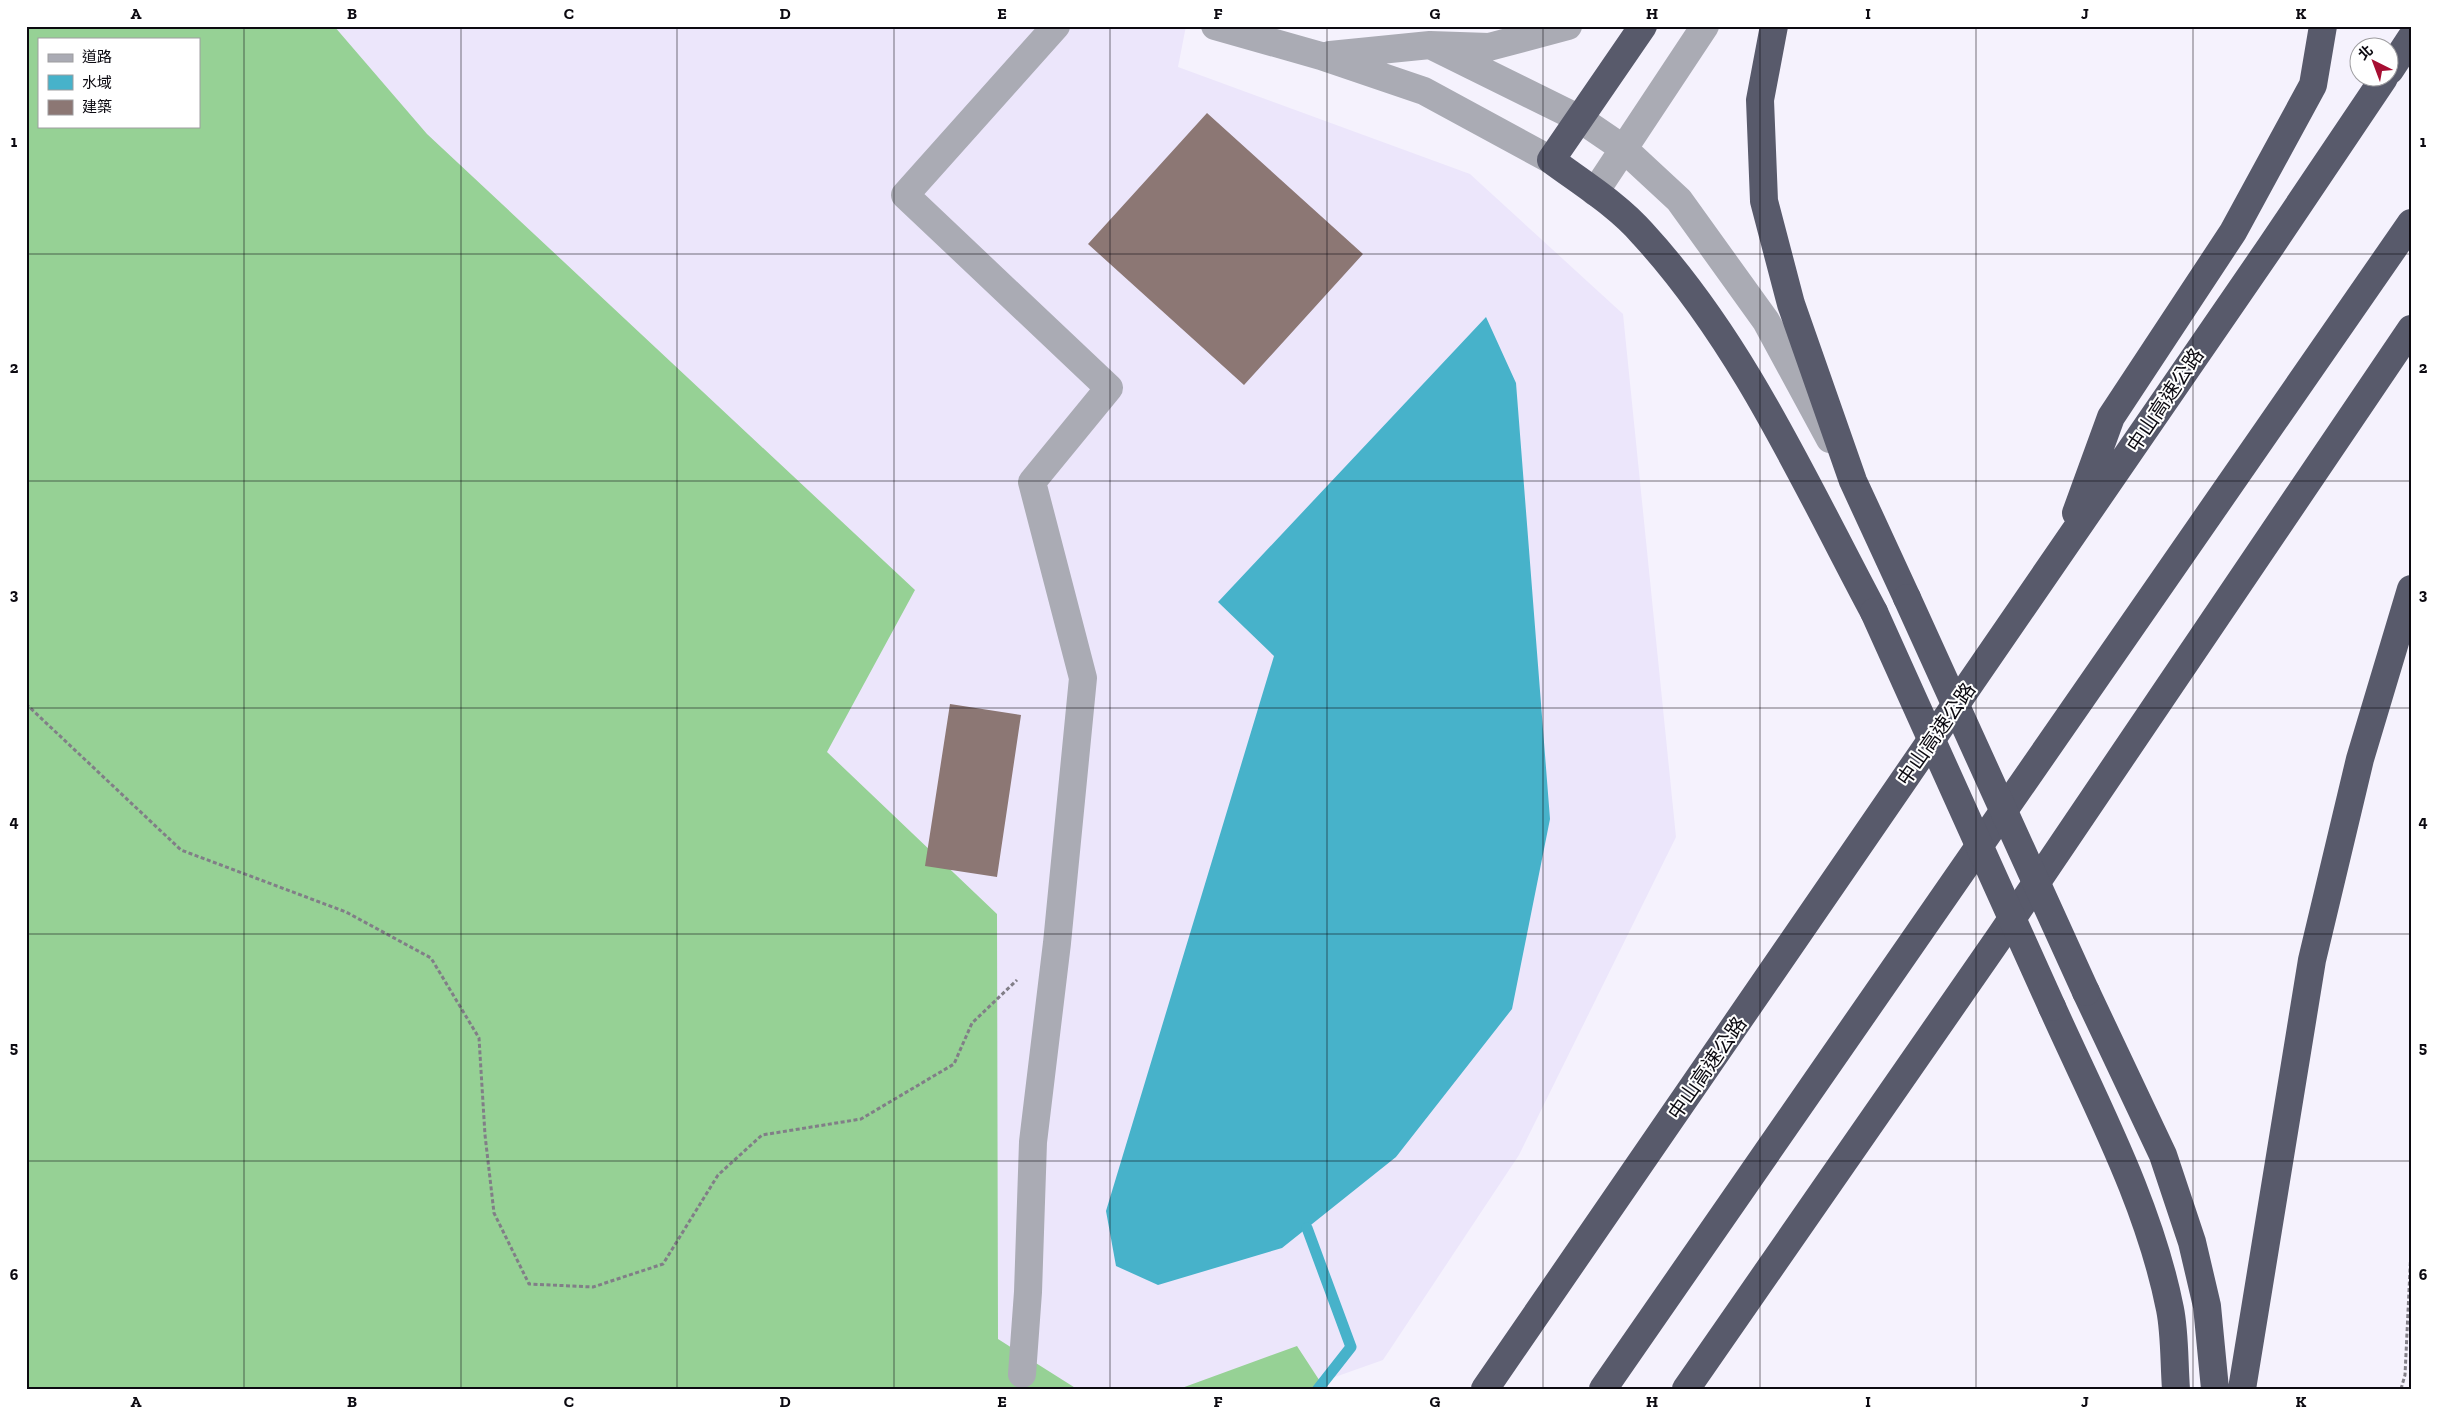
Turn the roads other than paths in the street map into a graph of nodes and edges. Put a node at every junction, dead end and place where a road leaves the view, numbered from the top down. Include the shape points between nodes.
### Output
1 (1056, 26) edge
2 (1215, 26) edge
3 (1568, 26) edge
4 (1643, 26) edge
5 (1704, 26) edge
6 (1774, 26) edge
7 (2323, 26) edge
8 (2411, 38) edge
9 (1430, 45) junction
10 (2400, 55) edge
11 (1321, 56) junction
12 (2377, 88) edge
13 (1580, 119) junction
14 (1624, 149) junction
15 (1551, 160) junction
16 (1595, 192) junction
17 (2411, 223) edge
18 (2411, 329) edge
19 (1853, 481) junction
20 (2062, 551) junction
21 (2411, 589) edge
22 (1022, 1374) dead end
23 (1486, 1389) edge
24 (1603, 1389) edge
25 (1686, 1389) edge
26 (2176, 1389) edge
27 (2216, 1389) edge
28 (2242, 1389) edge

1 - 22 lane via 905,195 1108,388 1032,482 1083,678 1057,943 1033,1142
2 - 11 lane
3 - 9 lane via 1489,46
4 - 13 highway
5 - 14 lane
6 - 19 highway via 1760,100 1764,201 1791,304
7 - 20 highway via 2313,85 2233,232 2111,418
8 - 10 highway
9 - 11 lane
9 - 13 lane
11 - 15 lane via 1424,90
12 - 20 highway, 中山高速公路
13 - 14 lane
13 - 15 highway
14 - 16 lane
14 - 19 lane via 1679,200 1766,322
15 - 16 highway
16 - 26 highway, bridge via 1643,232 1708,314 1768,414 1874,612 2121,1159 2150,1234 2170,1310
17 - 24 highway
18 - 25 highway via 2006,926
19 - 27 highway, bridge via 2163,1155 2192,1242 2208,1306
20 - 23 highway, 中山高速公路
21 - 28 highway via 2360,759 2312,960

